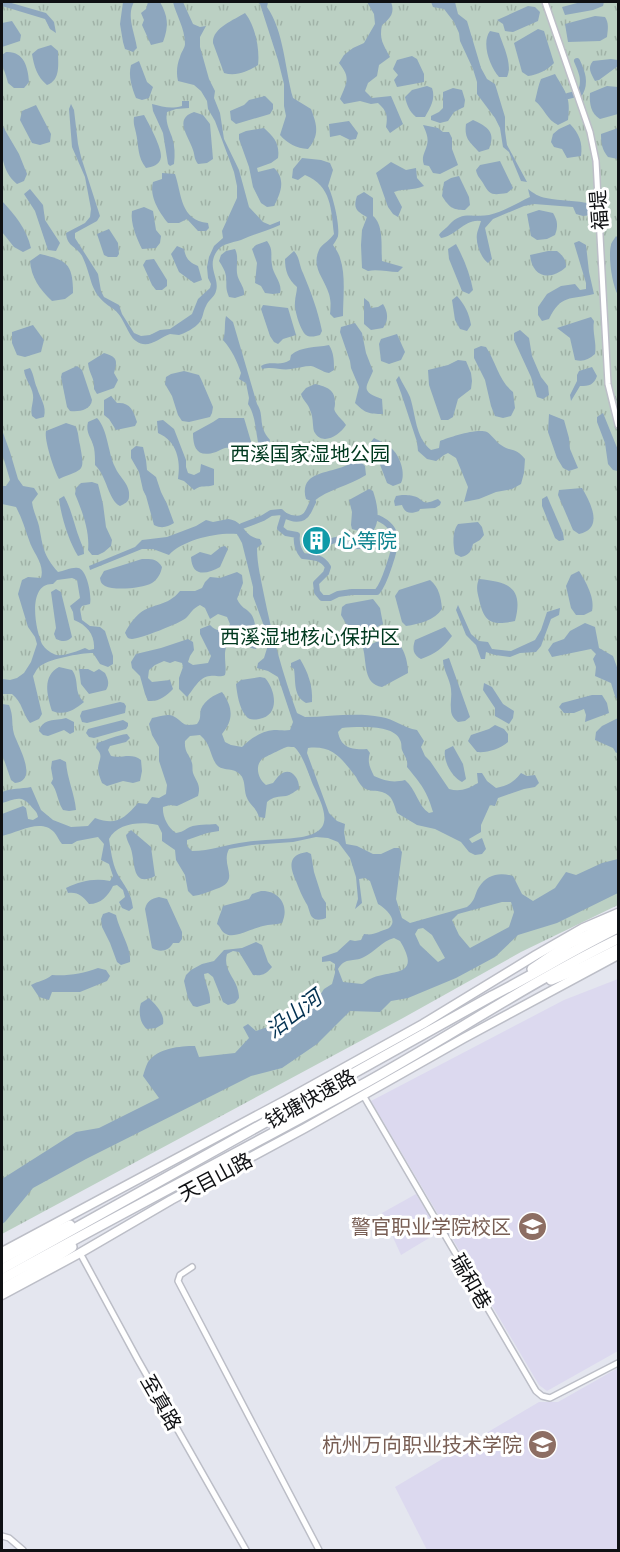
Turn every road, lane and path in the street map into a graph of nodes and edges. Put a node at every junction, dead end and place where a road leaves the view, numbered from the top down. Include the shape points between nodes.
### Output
1 (544, 2) edge
2 (618, 424) edge
3 (618, 913) edge
4 (618, 920) edge
5 (618, 928) edge
6 (618, 939) edge
7 (618, 949) edge
8 (618, 955) edge
9 (492, 996) junction
10 (485, 1014) junction
11 (363, 1095) junction
12 (132, 1196) junction
13 (138, 1205) junction
14 (2, 1252) edge
15 (80, 1253) junction
16 (2, 1259) edge
17 (192, 1267) dead end
18 (2, 1269) edge
19 (2, 1279) edge
20 (2, 1289) edge
21 (2, 1295) edge
22 (618, 1364) edge
23 (2, 1536) edge
24 (23, 1551) edge
25 (246, 1551) edge
26 (319, 1551) edge

1 - 2 street, 福堤 via 590,132 596,161 609,384
3 - 14 main road, 天目山路 via 526,960 423,1024 286,1100
4 - 9 highway via 568,944
5 - 9 highway, 钱塘快速路
6 - 10 highway, 钱塘快速路
7 - 10 highway
8 - 11 main road, 天目山路
9 - 12 highway, 钱塘快速路
10 - 13 highway, 钱塘快速路 via 359,1087
11 - 15 main road, 天目山路
11 - 22 street, 瑞和巷 via 536,1391 550,1398
12 - 16 highway
12 - 18 highway, 钱塘快速路
13 - 19 highway, 钱塘快速路
13 - 20 highway
15 - 21 main road, 天目山路
15 - 25 street, 至真路
17 - 26 street via 178,1281
23 - 24 street

